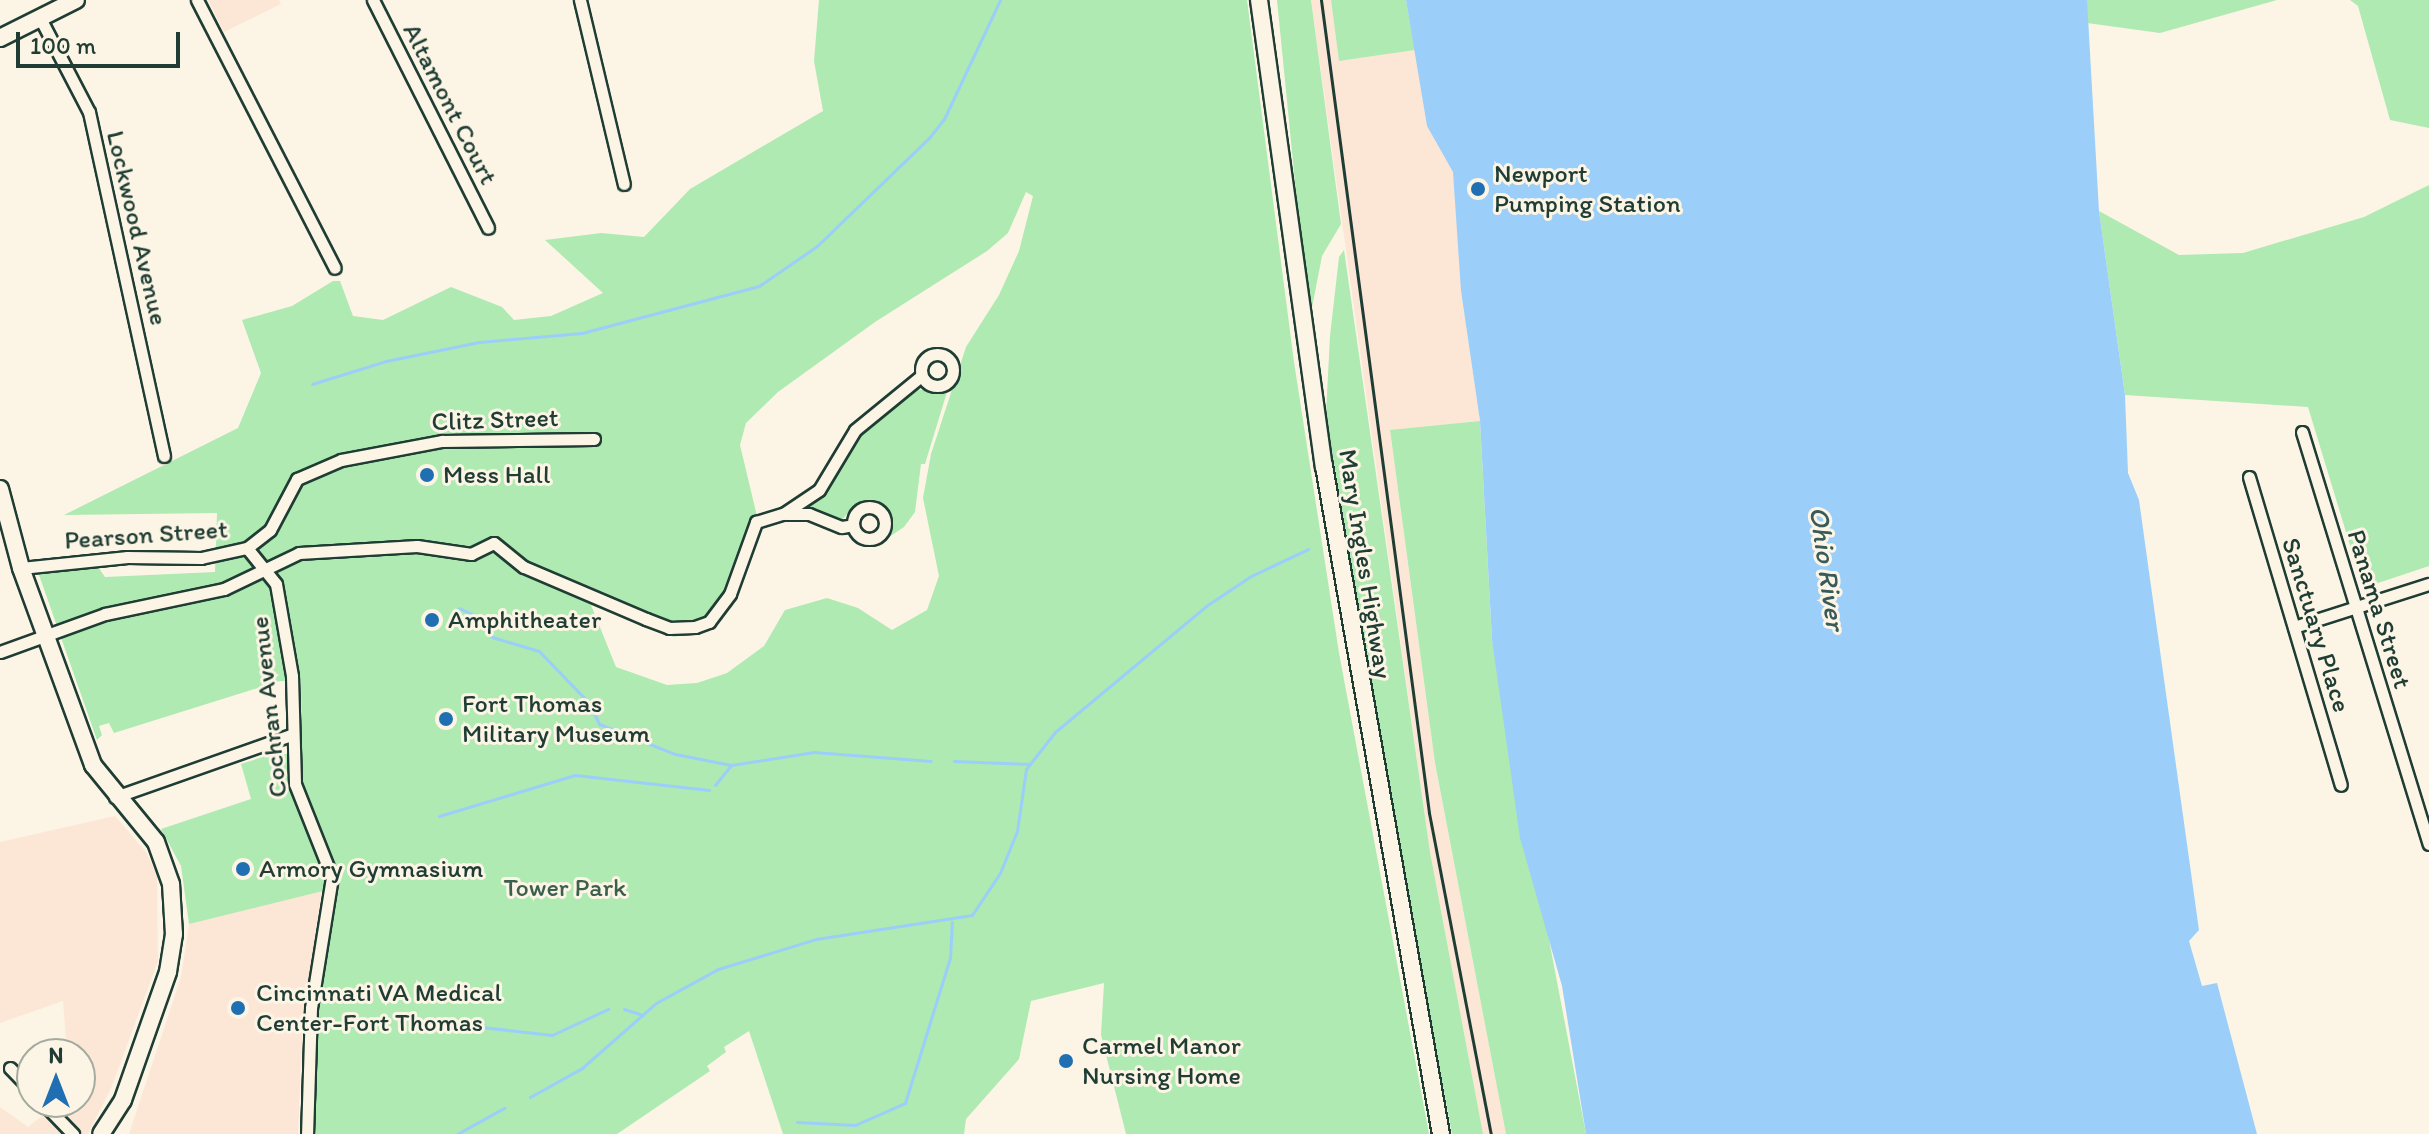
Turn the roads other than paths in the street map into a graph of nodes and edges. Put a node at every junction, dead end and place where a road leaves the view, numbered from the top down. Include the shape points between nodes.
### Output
1 (76, 0) edge
2 (197, 0) edge
3 (373, 0) edge
4 (580, 0) edge
5 (1259, 0) edge
6 (40, 18) junction
7 (0, 38) edge
8 (624, 184) dead end
9 (488, 228) dead end
10 (335, 268) dead end
11 (921, 376) dead end
12 (2302, 432) dead end
13 (594, 439) dead end
14 (164, 456) dead end
15 (2249, 477) dead end
16 (0, 489) edge
17 (2, 513) edge
18 (783, 514) junction
19 (853, 525) dead end
20 (247, 548) junction
21 (21, 568) junction
22 (264, 571) junction
23 (2429, 584) edge
24 (2355, 609) junction
25 (2294, 627) junction
26 (46, 634) junction
27 (0, 652) edge
28 (291, 735) junction
29 (2341, 785) dead end
30 (115, 797) junction
31 (2424, 813) edge
32 (2429, 844) edge
33 (10, 1068) dead end
34 (16, 1074) edge
35 (123, 1100) junction
36 (58, 1118) edge
37 (73, 1134) edge
38 (101, 1134) edge
39 (114, 1134) edge
40 (307, 1134) edge
41 (1441, 1134) edge

1 - 6 street
2 - 10 street
3 - 9 street, Altamont Court
4 - 8 street
5 - 41 street, Mary Ingles Highway via 1291,253 1346,607
6 - 7 street
6 - 14 street, Lockwood Avenue via 89,112
11 - 18 street via 855,430 819,490
12 - 24 street, Panama Street
13 - 20 street, Clitz Street via 442,441 341,460 297,479 270,530
15 - 25 street, Sanctuary Place
16 - 17 street
17 - 21 street
18 - 19 street
18 - 22 street via 756,522 730,594 709,622 695,627 669,628 646,619 524,567 494,543 471,554 417,546 299,553
20 - 21 street, Pearson Street via 201,558 127,557
20 - 22 street, Pearson Street
21 - 26 street
22 - 26 street via 224,589 105,614
22 - 28 street, Cochran Avenue via 276,584 287,635
23 - 24 street
24 - 25 street
24 - 31 street, Panama Street
25 - 29 street, Sanctuary Place
26 - 27 street
26 - 30 street via 93,765
28 - 30 street
28 - 40 street, Cochran Avenue via 298,797 332,877 312,1003
30 - 35 street via 164,854 174,934 168,972
31 - 32 street, Panama Street
33 - 34 street
35 - 38 street
35 - 39 street
36 - 37 street

